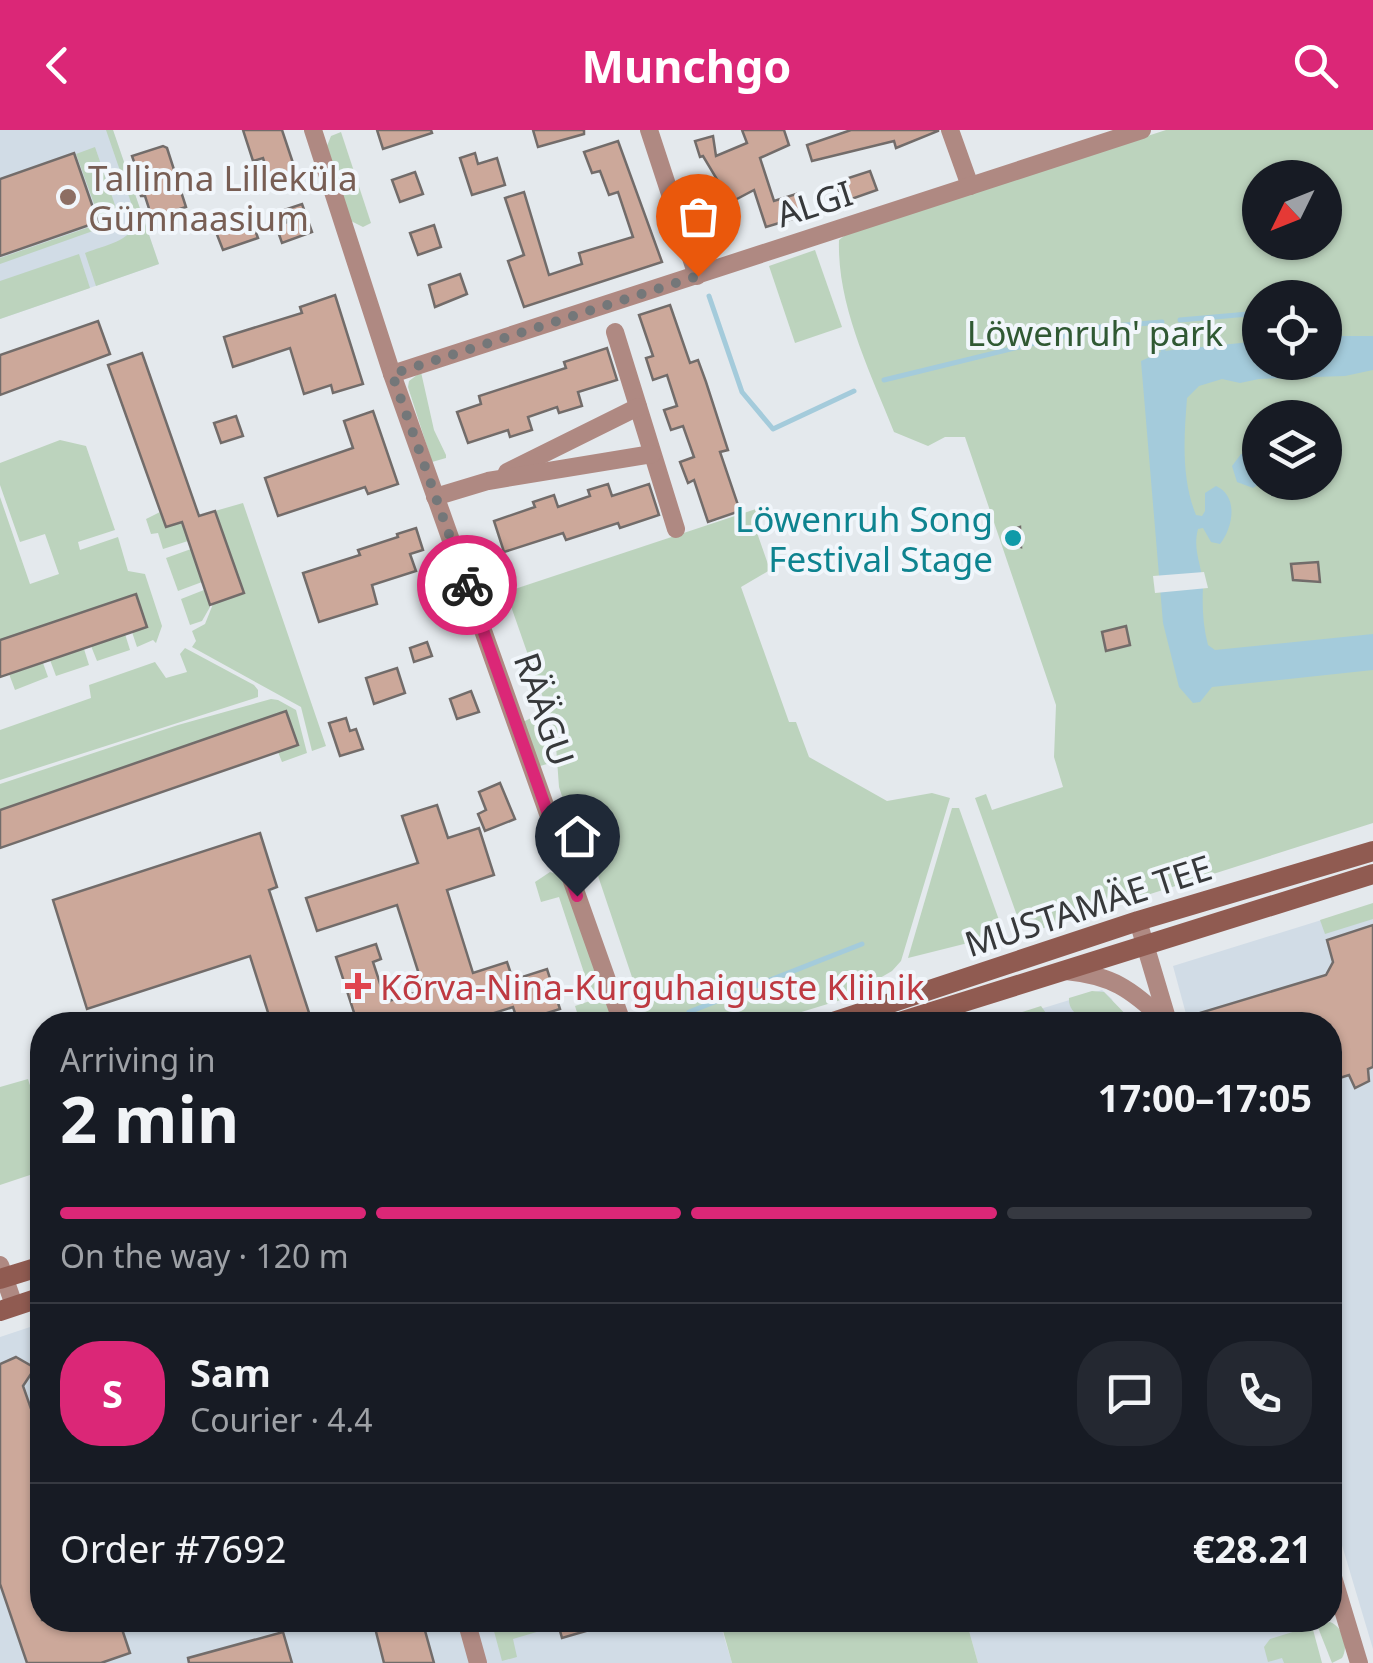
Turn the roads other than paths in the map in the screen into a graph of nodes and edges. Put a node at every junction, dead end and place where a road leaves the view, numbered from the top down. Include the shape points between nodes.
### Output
1 (312, 130) edge
2 (649, 130) edge
3 (950, 130) edge
4 (1142, 130) edge
5 (970, 186) junction
6 (698, 276) junction
7 (615, 332) dead end
8 (392, 374) junction
9 (638, 407) junction
10 (652, 454) junction
11 (488, 481) junction
12 (436, 497) junction
13 (676, 528) dead end
14 (1373, 851) edge
15 (1373, 874) edge
16 (1138, 922) junction
17 (1146, 946) junction
18 (1066, 971) junction
19 (617, 1012) edge
20 (864, 1012) edge
21 (932, 1012) edge
22 (1154, 1012) edge
23 (1165, 1012) edge
24 (30, 1268) edge
25 (2, 1274) edge
26 (7, 1308) edge
27 (1342, 1607) edge
28 (469, 1632) edge
29 (478, 1663) edge
30 (1359, 1663) edge

1 - 8 street, RÄÄGU
2 - 6 street
3 - 5 street
4 - 5 street, ALGI
5 - 6 street, ALGI
6 - 8 street, ALGI
7 - 9 street
8 - 12 street, RÄÄGU
9 - 10 street
9 - 11 street
10 - 11 street
10 - 13 street
11 - 12 street
12 - 19 street, RÄÄGU
14 - 16 main road, MUSTAMÄE TEE
15 - 17 main road, MUSTAMÄE TEE
16 - 17 street
16 - 20 main road, MUSTAMÄE TEE
17 - 18 main road, MUSTAMÄE TEE
17 - 23 street
18 - 21 main road, MUSTAMÄE TEE
18 - 22 street via 1116,982
24 - 25 main road
25 - 26 street
27 - 30 street
28 - 29 street

